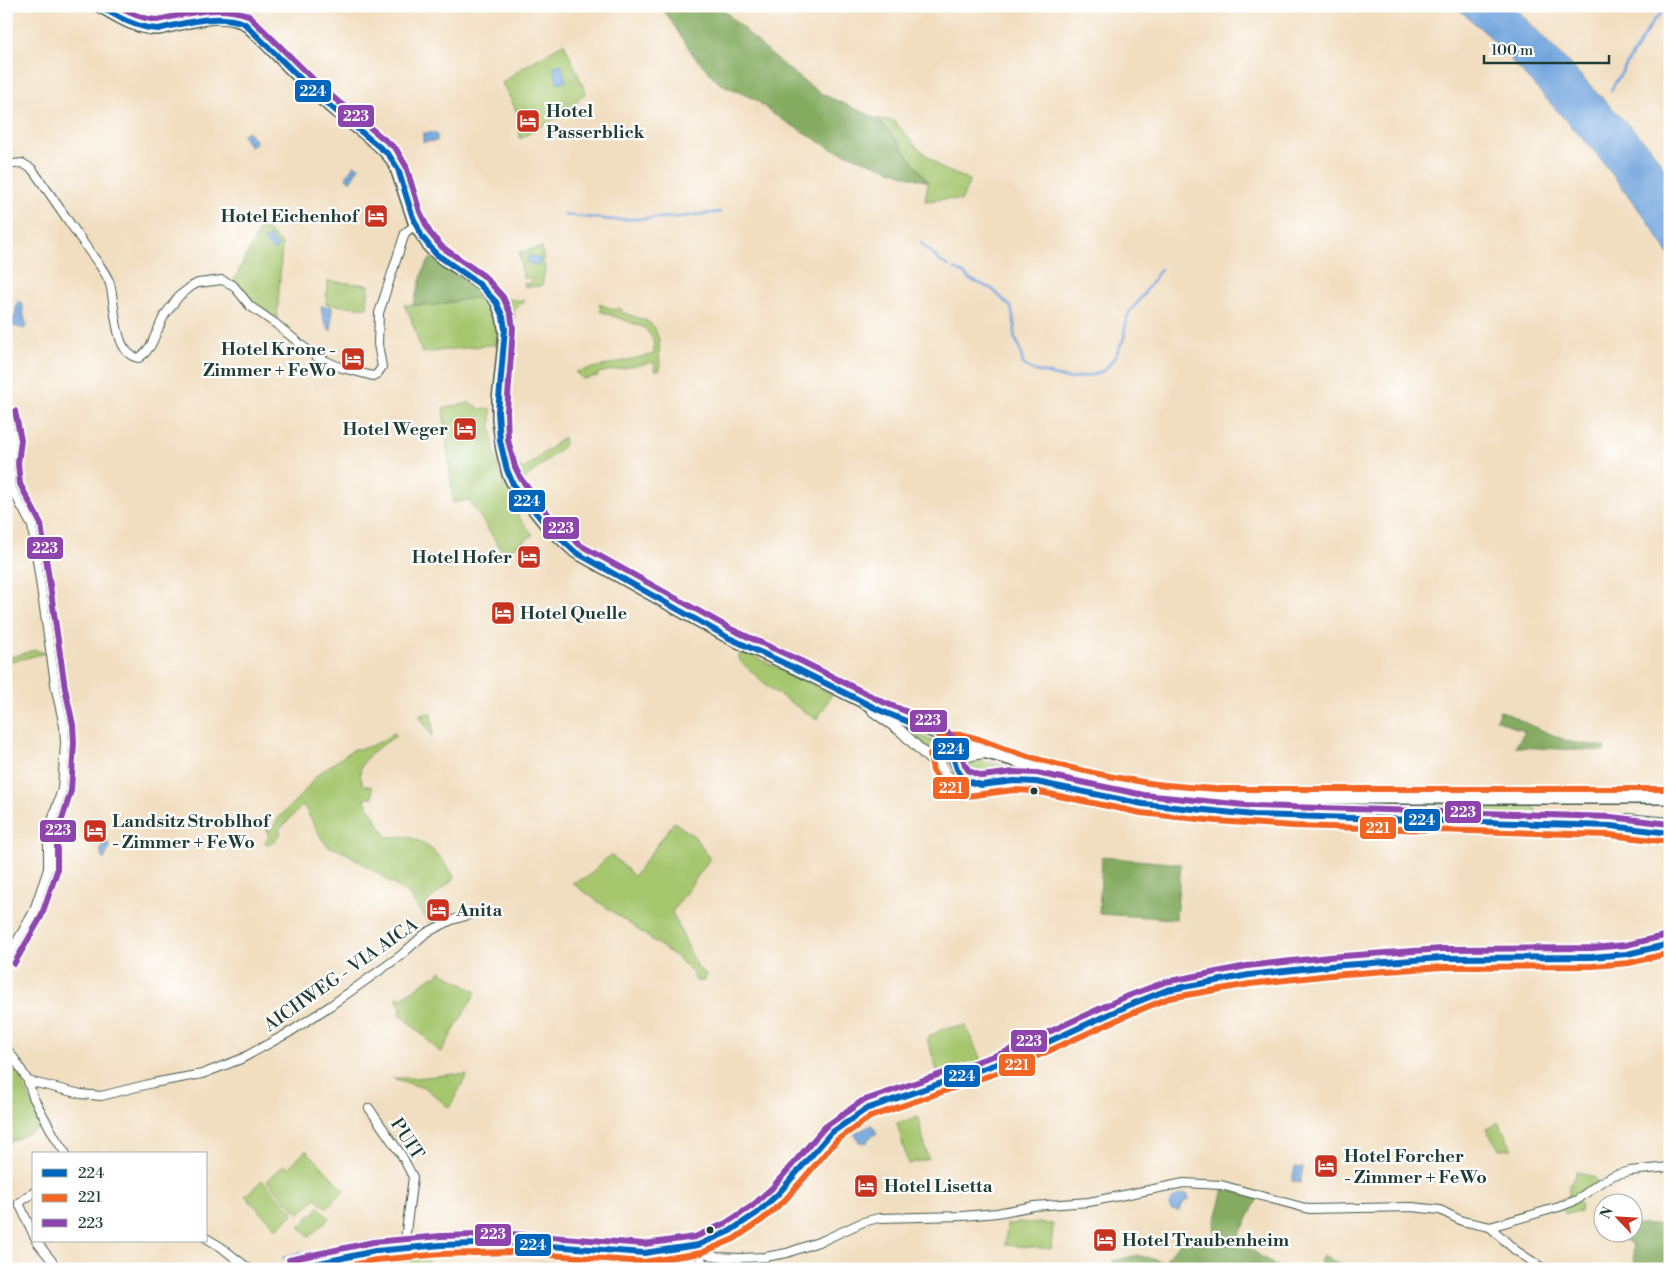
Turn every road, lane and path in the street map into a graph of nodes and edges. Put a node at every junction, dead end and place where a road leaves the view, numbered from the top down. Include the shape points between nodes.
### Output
1 (99, 6) edge
2 (6, 165) edge
3 (415, 225) junction
4 (6, 413) edge
5 (840, 691) junction
6 (938, 734) junction
7 (962, 743) junction
8 (948, 744) junction
9 (987, 753) junction
10 (946, 775) junction
11 (962, 777) junction
12 (981, 785) junction
13 (1670, 798) edge
14 (1670, 822) edge
15 (1610, 826) junction
16 (1670, 833) edge
17 (469, 915) dead end
18 (1670, 944) edge
19 (6, 960) edge
20 (6, 1048) edge
21 (28, 1080) junction
22 (369, 1108) dead end
23 (65, 1152) edge
24 (1670, 1167) edge
25 (32, 1194) edge
26 (1490, 1228) junction
27 (32, 1231) edge
28 (208, 1239) edge
29 (37, 1242) edge
30 (404, 1247) junction
31 (700, 1248) junction
32 (52, 1261) dead end
33 (249, 1269) edge
34 (291, 1269) edge
35 (704, 1269) edge
36 (1544, 1269) edge

1 - 3 main road via 149,30 220,17 244,23 327,104 392,158
2 - 3 street via 22,163 32,169 107,277 122,347 139,358 151,345 164,316 180,296 198,283 222,280 233,285 250,306 317,357 373,376 382,367 378,344 379,313 405,233
3 - 5 main road via 436,254 474,279 496,301 505,332 498,400 502,450 513,484 546,525 575,552 638,588 729,638
4 - 19 street via 12,440 11,486 32,526 65,743 62,789 48,834 48,869 33,913
5 - 6 main road
5 - 10 street via 901,731
6 - 7 main road
6 - 8 street
7 - 8 street
7 - 9 main road
8 - 10 street via 939,756
8 - 11 street
9 - 11 street via 970,755 965,759 960,769
9 - 13 main road via 1103,784 1215,798
10 - 12 street via 964,786
11 - 12 street
12 - 15 street via 1036,782 1143,804 1254,815
14 - 15 street via 1627,818
15 - 16 street
17 - 21 street, AICHWEG - VIA AICA via 426,933 400,956 290,1032 241,1059 202,1074 101,1096
18 - 31 street via 1627,954 1592,957 1449,958 1330,966 1249,975 1168,990 1008,1060 866,1109 831,1133 778,1194 757,1213
20 - 21 street
21 - 23 street via 33,1098
22 - 30 street, PUIT via 413,1177
24 - 26 street via 1630,1170 1614,1175 1570,1203
25 - 27 street via 20,1203
26 - 31 street via 1462,1221 1440,1210 1412,1207 1309,1209 1221,1185 1184,1183 1089,1202 1034,1206 997,1213 880,1218 787,1253 765,1257 710,1256
26 - 36 street
28 - 33 street
29 - 32 street
30 - 31 street via 510,1243 644,1253
30 - 34 street
31 - 35 street

